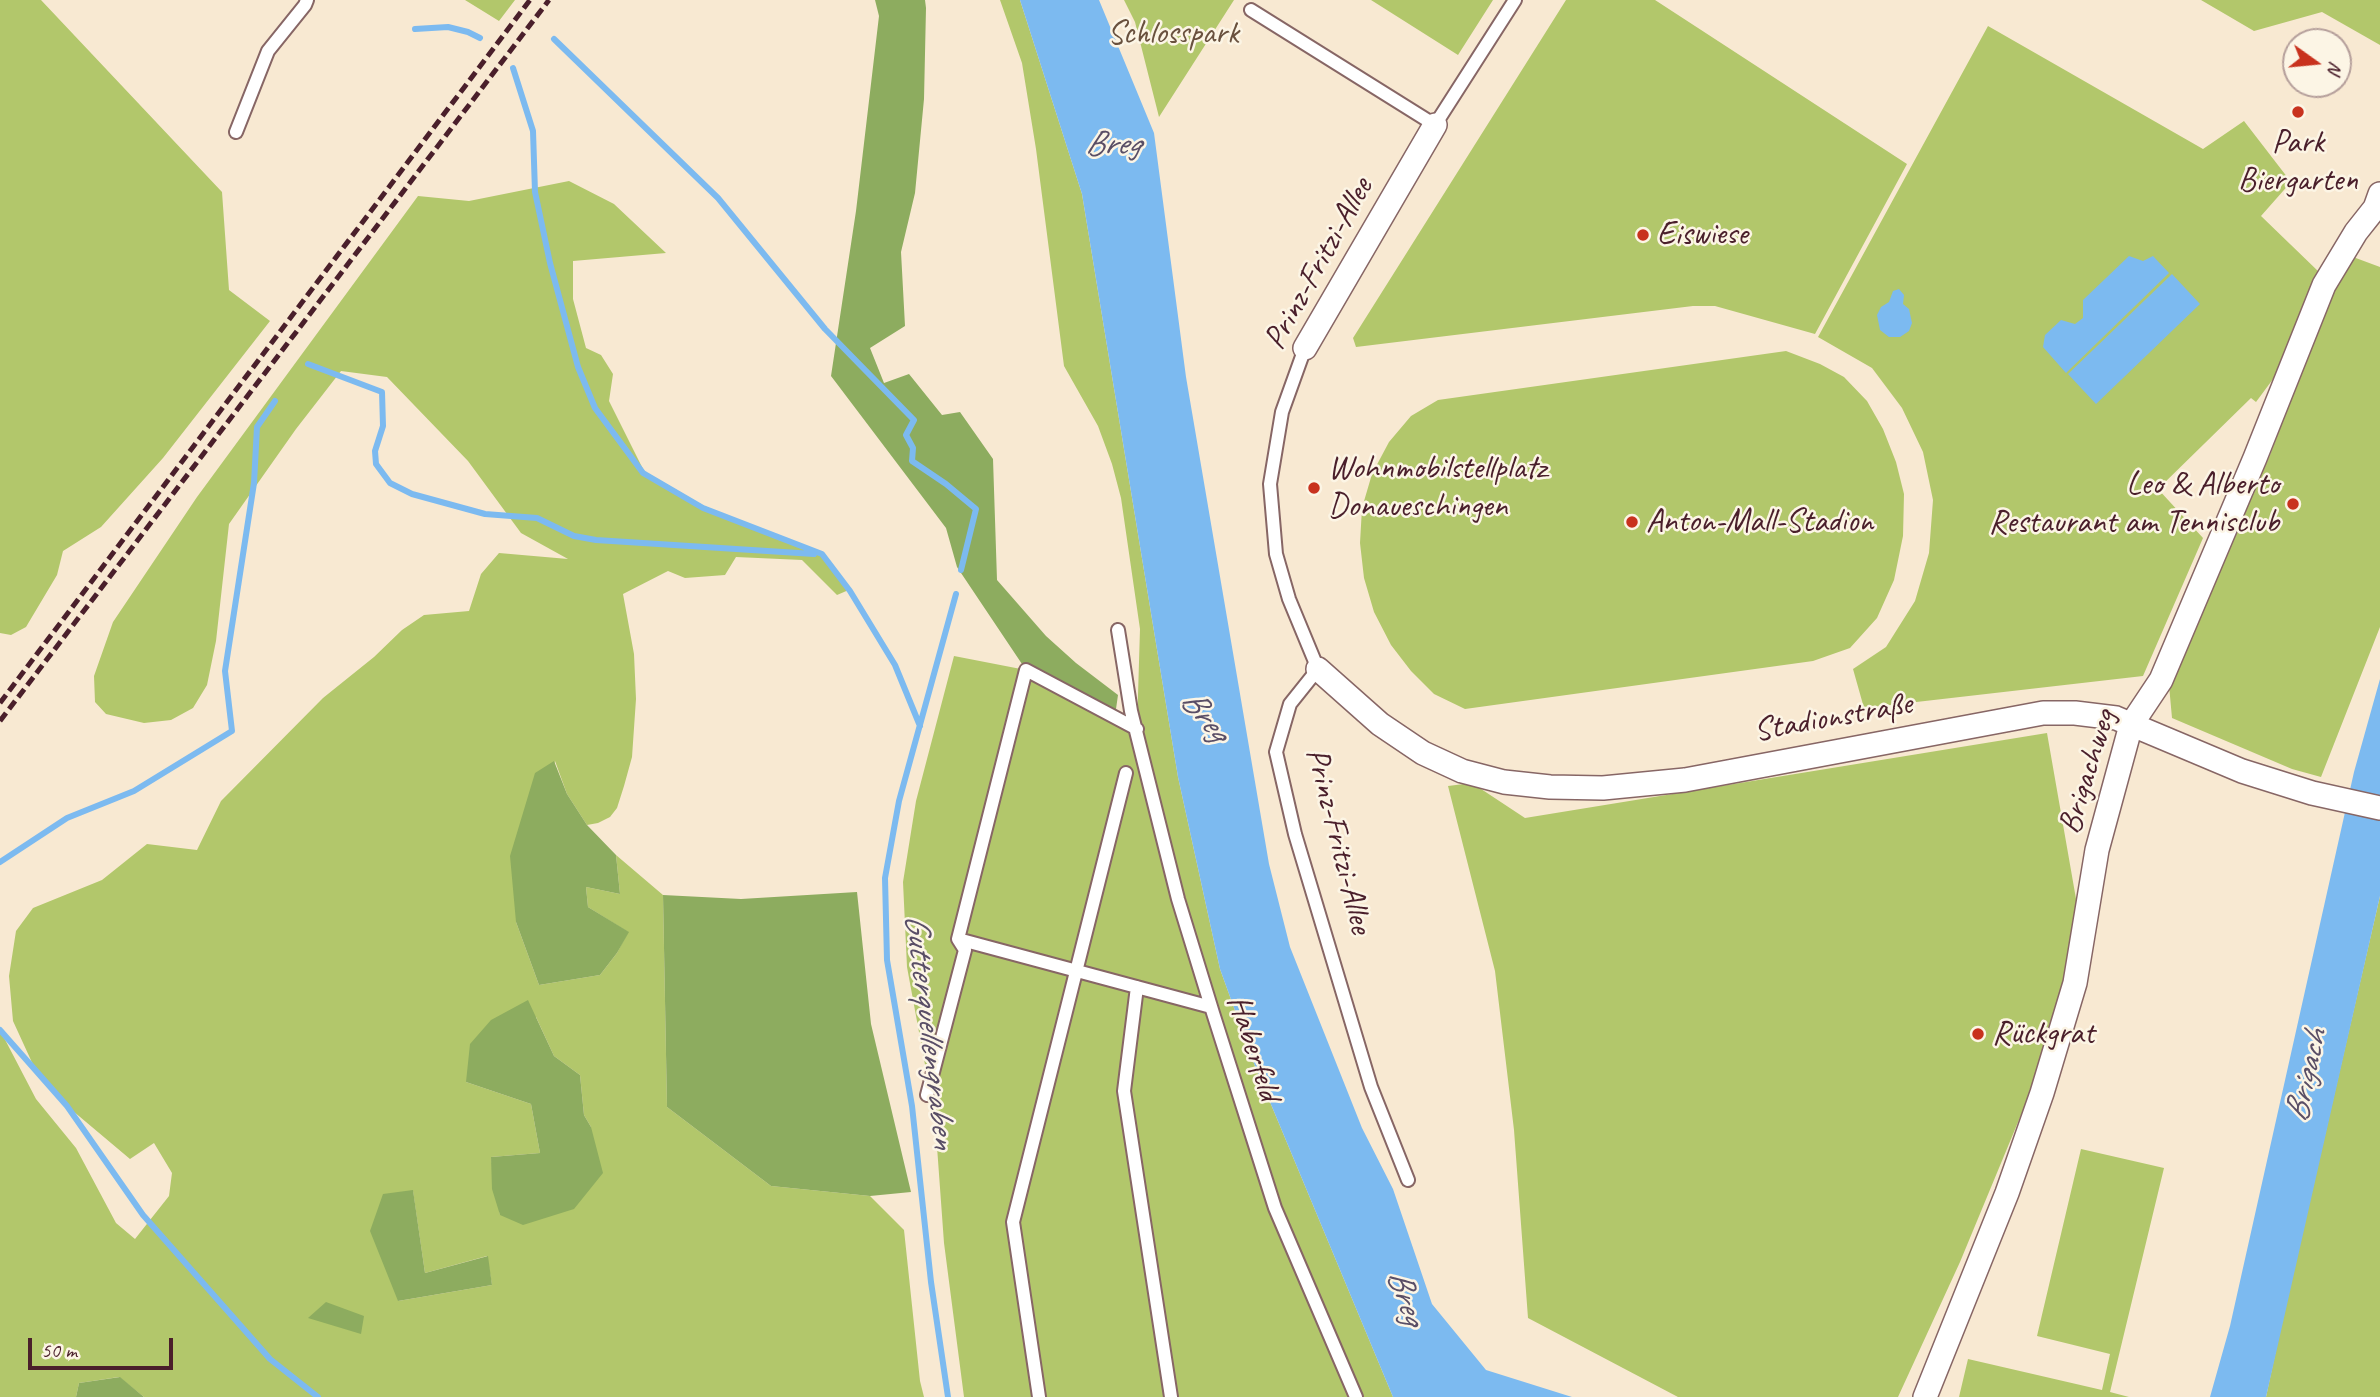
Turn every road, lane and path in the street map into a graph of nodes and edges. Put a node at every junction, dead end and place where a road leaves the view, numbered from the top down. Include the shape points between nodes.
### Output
1 (307, 0) edge
2 (1515, 0) edge
3 (1251, 10) dead end
4 (1435, 125) junction
5 (236, 132) dead end
6 (2380, 194) edge
7 (1305, 348) joint
8 (1118, 630) dead end
9 (1318, 669) junction
10 (2131, 725) junction
11 (1136, 729) junction
12 (1126, 773) dead end
13 (2380, 808) edge
14 (958, 939) junction
15 (1076, 971) junction
16 (1138, 987) junction
17 (1211, 1007) junction
18 (927, 1095) dead end
19 (1408, 1180) dead end
20 (1039, 1397) edge
21 (1171, 1397) edge
22 (1356, 1397) edge
23 (1925, 1397) edge

1 - 5 lane via 268,51
2 - 4 lane, Prinz-Fritzi-Allee
3 - 4 lane
4 - 7 street, Prinz-Fritzi-Allee
6 - 10 street, Brigachweg via 2324,285 2161,680
7 - 9 lane, Prinz-Fritzi-Allee via 1282,412 1270,484 1276,554
8 - 11 lane, Haberfeld
9 - 10 street, Stadionstraße via 1380,724 1423,753 1462,771 1550,787 1603,788 1685,780 2043,713 2116,718
9 - 19 lane, Prinz-Fritzi-Allee via 1290,704 1276,752 1295,834 1371,1087
10 - 13 street, Stadionstraße via 2242,771
10 - 23 street, Brigachweg via 2097,850 2074,983 2042,1093
11 - 14 lane via 1026,670
11 - 17 lane, Haberfeld via 1178,899
12 - 15 lane
14 - 15 lane
14 - 18 lane via 965,950
15 - 16 lane
15 - 20 lane via 1013,1222
16 - 17 lane
16 - 21 lane via 1124,1091
17 - 22 lane, Haberfeld via 1275,1208

